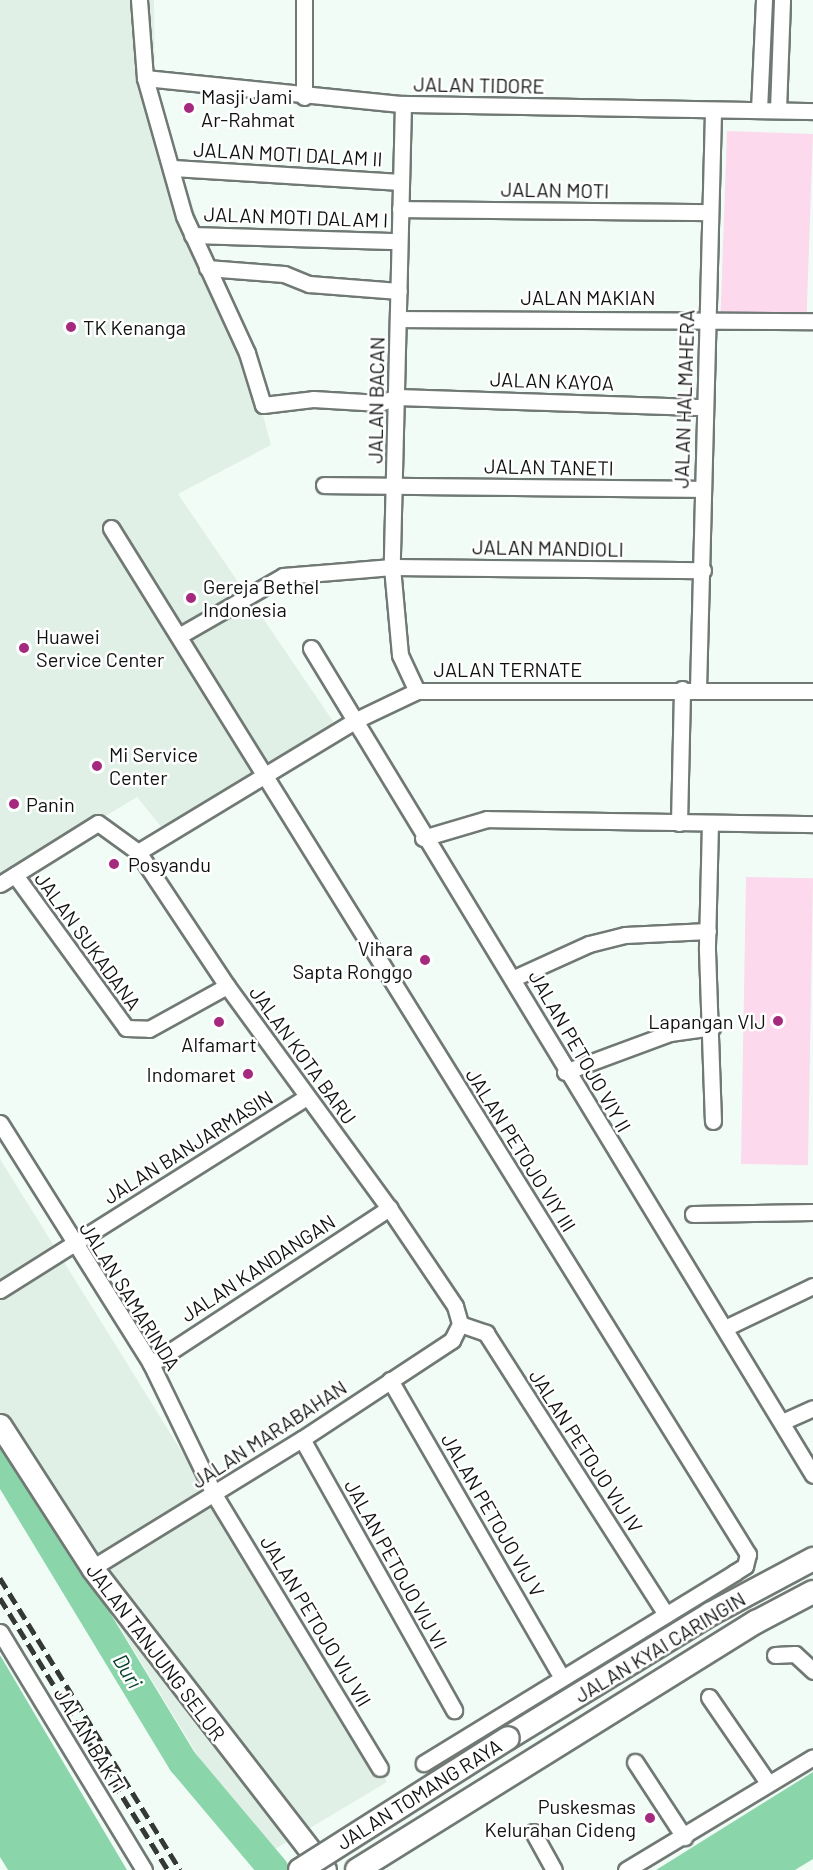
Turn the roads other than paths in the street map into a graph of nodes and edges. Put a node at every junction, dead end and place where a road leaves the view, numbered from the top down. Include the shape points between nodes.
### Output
1 (139, 0) edge
2 (304, 0) edge
3 (764, 0) edge
4 (782, 0) edge
5 (146, 78) junction
6 (304, 96) junction
7 (403, 105) junction
8 (759, 110) junction
9 (778, 110) junction
10 (712, 111) junction
11 (813, 111) edge
12 (173, 168) junction
13 (401, 182) junction
14 (400, 209) junction
15 (710, 212) junction
16 (192, 235) junction
17 (399, 241) junction
18 (207, 268) junction
19 (399, 291) junction
20 (398, 318) junction
21 (708, 318) junction
22 (813, 321) edge
23 (397, 397) junction
24 (705, 407) junction
25 (324, 485) dead end
26 (396, 486) junction
27 (703, 489) junction
28 (111, 528) dead end
29 (392, 567) junction
30 (703, 570) junction
31 (184, 633) dead end
32 (310, 648) dead end
33 (682, 689) junction
34 (698, 689) junction
35 (417, 691) junction
36 (813, 691) edge
37 (354, 721) junction
38 (263, 774) junction
39 (679, 823) junction
40 (710, 824) junction
41 (813, 824) edge
42 (423, 838) junction
43 (138, 852) junction
44 (15, 875) junction
45 (0, 884) edge
46 (708, 931) junction
47 (514, 978) junction
48 (226, 986) junction
49 (713, 1027) junction
50 (565, 1071) junction
51 (307, 1097) junction
52 (713, 1121) dead end
53 (0, 1123) edge
54 (389, 1208) junction
55 (813, 1212) edge
56 (693, 1214) dead end
57 (72, 1244) junction
58 (813, 1286) edge
59 (0, 1290) edge
60 (460, 1324) junction
61 (727, 1327) junction
62 (151, 1364) junction
63 (390, 1380) junction
64 (813, 1408) edge
65 (782, 1422) junction
66 (0, 1425) edge
67 (302, 1439) junction
68 (813, 1475) edge
69 (215, 1496) junction
70 (813, 1559) edge
71 (92, 1568) junction
72 (813, 1592) edge
73 (666, 1614) junction
74 (0, 1632) edge
75 (775, 1654) dead end
76 (558, 1671) dead end
77 (813, 1671) edge
78 (709, 1697) dead end
79 (454, 1710) dead end
80 (508, 1738) joint
81 (813, 1757) edge
82 (635, 1762) dead end
83 (424, 1763) dead end
84 (526, 1764) joint
85 (381, 1768) dead end
86 (768, 1783) junction
87 (533, 1832) dead end
88 (684, 1837) junction
89 (144, 1870) edge
90 (300, 1870) edge
91 (324, 1870) edge
92 (357, 1870) edge
93 (554, 1870) edge
94 (626, 1870) edge

1 - 5 street
2 - 6 street
3 - 8 street
4 - 9 street
5 - 6 street, JALAN TIDORE
5 - 12 street
6 - 7 street, JALAN TIDORE
7 - 10 street, JALAN TIDORE
7 - 13 street, JALAN BACAN
8 - 9 street, JALAN TIDORE
8 - 10 street, JALAN TIDORE
9 - 11 street, JALAN TIDORE
10 - 15 street, JALAN HALMAHERA
12 - 13 street, JALAN MOTI DALAM II
12 - 16 street
13 - 14 street, JALAN BACAN
14 - 15 street, JALAN MOTI
14 - 17 street, JALAN BACAN
15 - 21 street, JALAN HALMAHERA
16 - 17 street, JALAN MOTI DALAM I
16 - 18 street
17 - 19 street, JALAN BACAN
18 - 19 street via 284,274 309,284
18 - 23 street, JALAN KAYOA via 247,353 263,405 313,399 380,403
19 - 20 street, JALAN BACAN
20 - 21 street, JALAN MAKIAN
20 - 23 street, JALAN BACAN
21 - 22 street, JALAN MAKIAN
21 - 24 street, JALAN HALMAHERA
23 - 24 street, JALAN KAYOA
23 - 26 street, JALAN BACAN
24 - 27 street, JALAN HALMAHERA
25 - 26 street, JALAN TANETI
26 - 27 street, JALAN TANETI
26 - 29 street, JALAN BACAN
27 - 30 street, JALAN HALMAHERA
28 - 38 street, JALAN PETOJO VIY III
29 - 30 street, JALAN MANDIOLI
29 - 31 street, JALAN MANDIOLI via 283,576
29 - 35 street, JALAN BACAN via 400,655
30 - 34 street, JALAN HALMAHERA
32 - 37 street, JALAN PETOJO VIY II
33 - 34 street, JALAN TERNATE
33 - 35 street, JALAN TERNATE
33 - 39 street
34 - 36 street, JALAN TERNATE
35 - 37 street, JALAN TERNATE
37 - 38 street, JALAN TERNATE
37 - 42 street, JALAN PETOJO VIY II
38 - 43 street, JALAN TERNATE
38 - 73 street, JALAN PETOJO VIY III via 744,1548 745,1566
39 - 40 street
39 - 42 street via 487,819
40 - 41 street
40 - 46 street
42 - 47 street, JALAN PETOJO VIY II
43 - 44 street, JALAN KOTA BARU via 98,823
43 - 48 street, JALAN KOTA BARU
44 - 45 street
44 - 48 street, JALAN SUKADANA via 126,1028 149,1029
46 - 47 street via 625,935 589,944
46 - 49 street
47 - 50 street, JALAN PETOJO VIY II
48 - 51 street, JALAN KOTA BARU
49 - 50 street via 670,1033
49 - 52 street
50 - 61 street, JALAN PETOJO VIY II
51 - 54 street, JALAN KOTA BARU
51 - 57 street, JALAN BANJARMASIN
53 - 57 street, JALAN SAMARINDA
54 - 60 street, JALAN KOTA BARU via 455,1306
54 - 62 street, JALAN KANDANGAN
55 - 56 street
57 - 59 street, JALAN BANJARMASIN
57 - 62 street, JALAN SAMARINDA
58 - 61 street
60 - 63 street, JALAN MARABAHAN via 452,1340
60 - 73 street, JALAN PETOJO VIJ IV via 486,1333
61 - 65 street, JALAN PETOJO VIY II
62 - 69 street, JALAN SAMARINDA
63 - 67 street, JALAN MARABAHAN
63 - 76 street, JALAN PETOJO VIJ V
64 - 65 street
65 - 68 street, JALAN PETOJO VIY II
66 - 71 street, JALAN TANJUNG SELOR
67 - 69 street, JALAN MARABAHAN
67 - 79 street, JALAN PETOJO VIJ VI
69 - 71 street, JALAN MARABAHAN
69 - 85 street, JALAN PETOJO VIJ VII
70 - 80 main road, JALAN KYAI CARINGIN via 710,1614
71 - 91 street, JALAN TANJUNG SELOR
72 - 84 main road, JALAN KYAI CARINGIN via 756,1622
73 - 83 street
74 - 89 street, JALAN BAKTI
75 - 77 street via 795,1654
78 - 86 street
80 - 90 main road, JALAN TOMANG RAYA, bridge
81 - 86 street
82 - 88 street
84 - 92 main road, JALAN TOMANG RAYA
86 - 88 street
87 - 93 street
88 - 94 street

